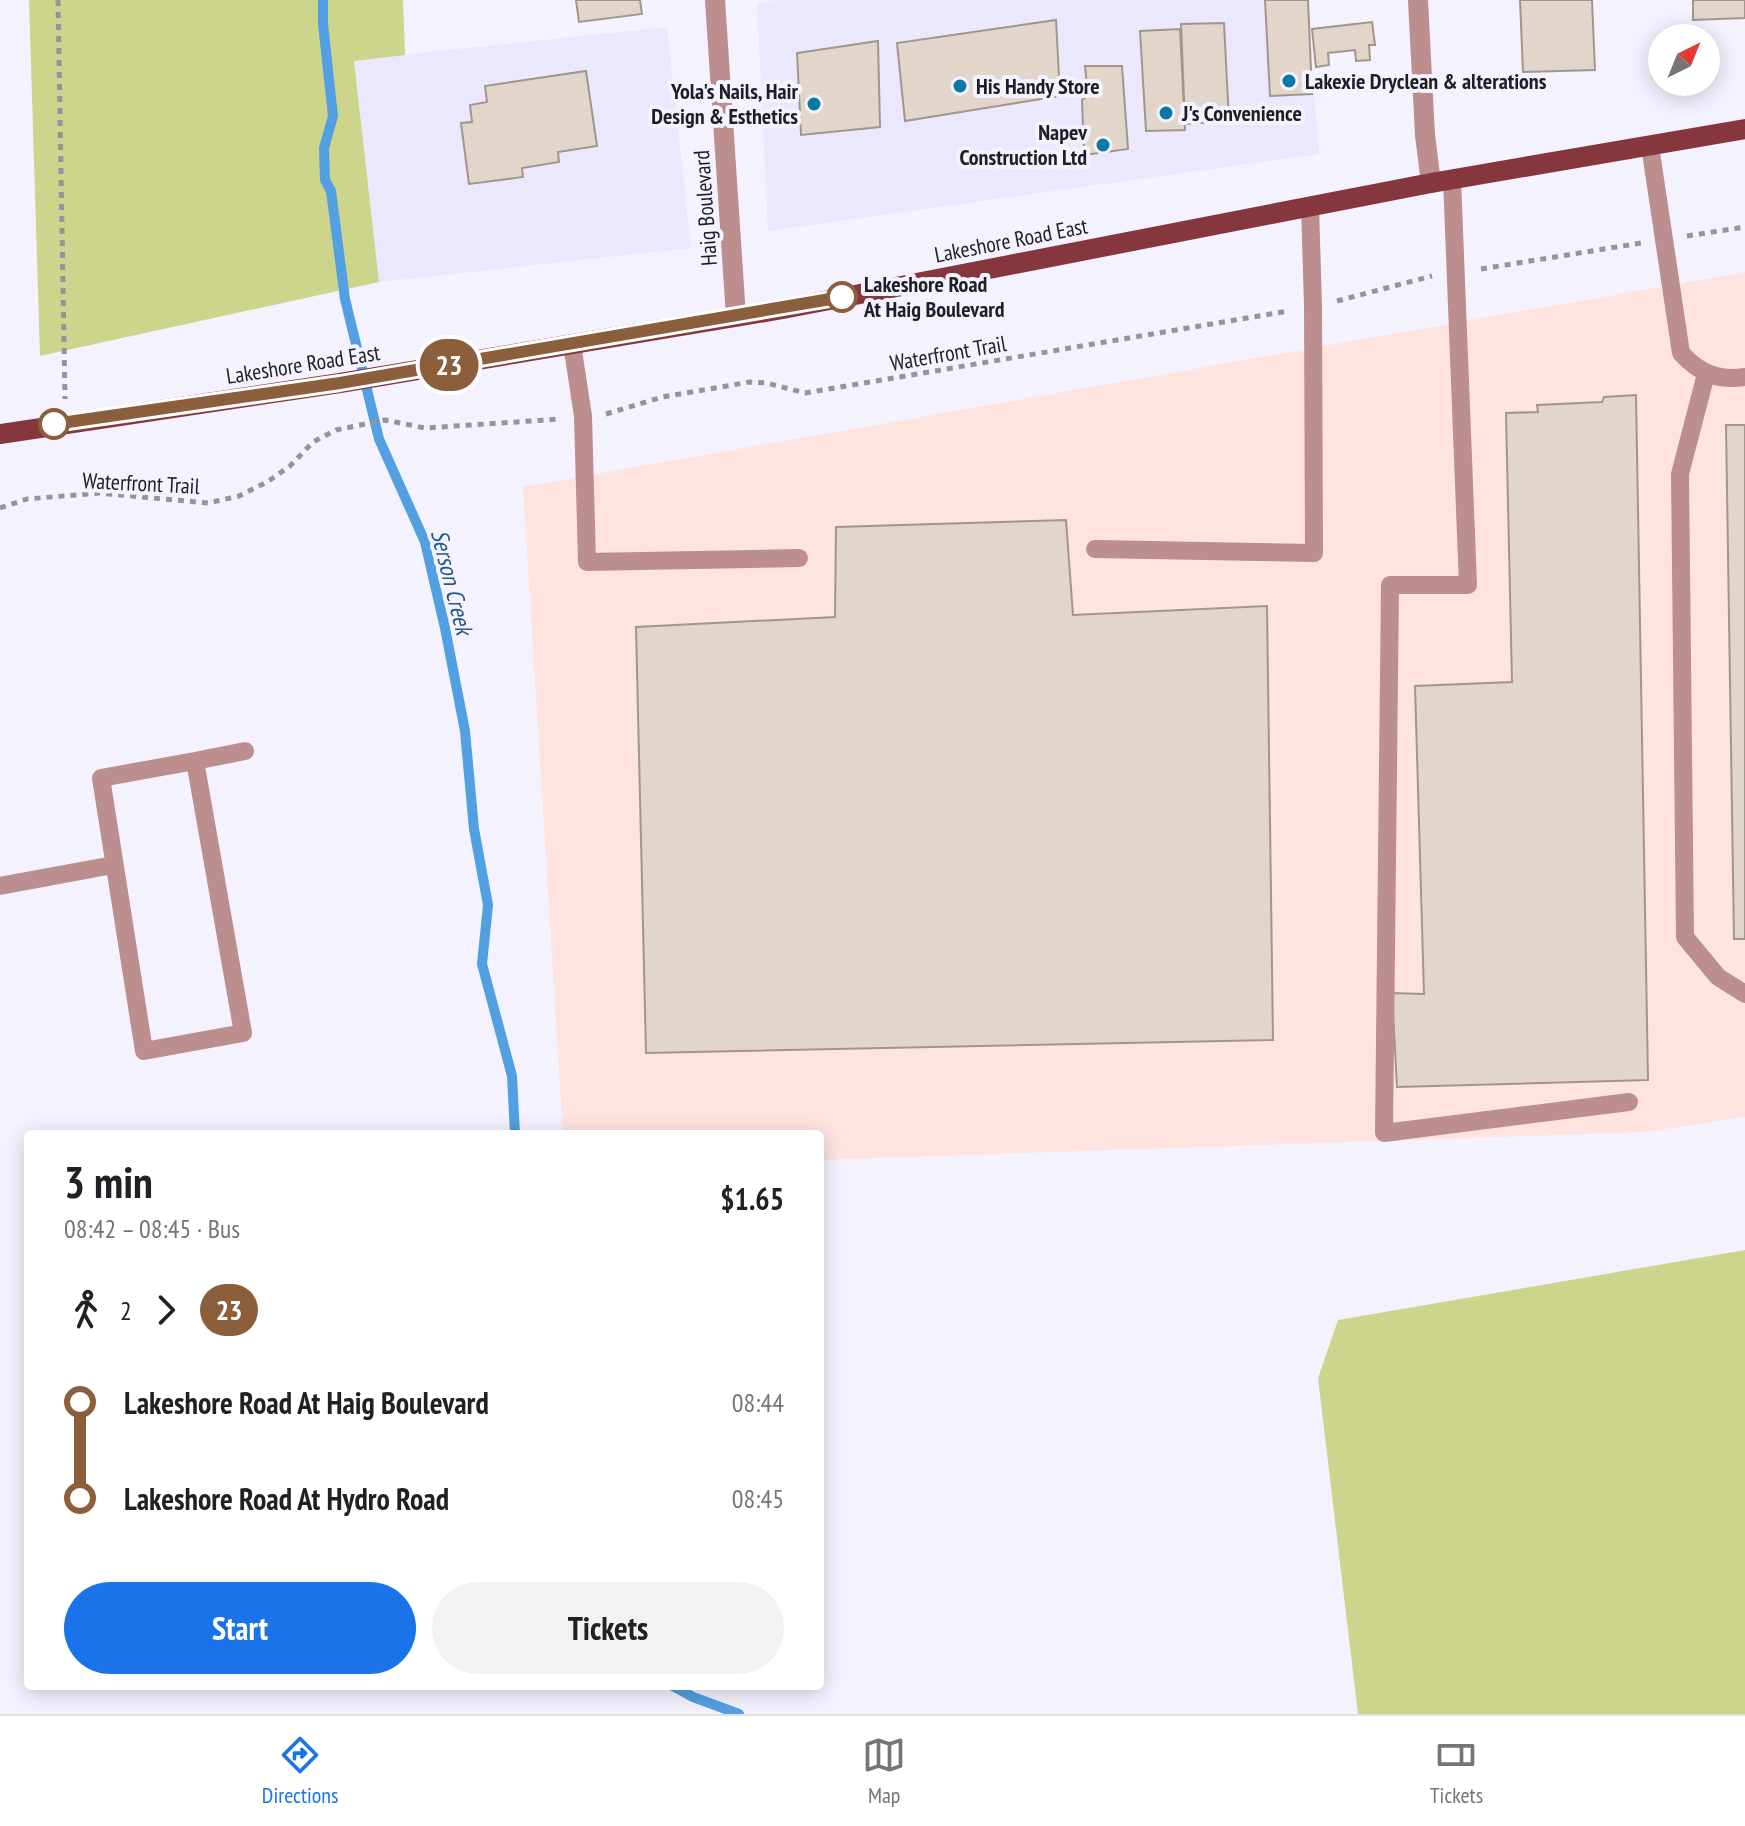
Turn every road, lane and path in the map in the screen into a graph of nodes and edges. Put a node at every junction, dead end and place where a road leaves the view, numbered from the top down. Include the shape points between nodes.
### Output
1 (58, 0) edge
2 (715, 0) edge
3 (1418, 0) edge
4 (1745, 129) edge
5 (1650, 146) junction
6 (1452, 179) junction
7 (1431, 183) junction
8 (1310, 206) junction
9 (1745, 227) edge
10 (1685, 236) dead end
11 (1647, 243) dead end
12 (1481, 269) dead end
13 (1436, 275) dead end
14 (1331, 303) dead end
15 (1292, 310) dead end
16 (736, 317) junction
17 (572, 344) junction
18 (1706, 374) junction
19 (1745, 377) edge
20 (613, 413) dead end
21 (546, 420) dead end
22 (65, 423) junction
23 (0, 434) edge
24 (0, 508) edge
25 (1095, 549) dead end
26 (799, 558) dead end
27 (245, 751) dead end
28 (195, 761) junction
29 (113, 865) junction
30 (0, 886) edge
31 (1745, 994) edge
32 (1629, 1102) dead end

1 - 22 path
2 - 16 street, Haig Boulevard
3 - 7 street
4 - 5 main road, Lakeshore Road East
5 - 6 main road, Lakeshore Road East
5 - 18 lane via 1681,353
6 - 7 main road, Lakeshore Road East
6 - 32 lane via 1468,585 1390,585 1384,1133
7 - 8 main road, Lakeshore Road East
8 - 16 main road, Lakeshore Road East
8 - 25 lane via 1314,553
9 - 10 path
11 - 12 path
13 - 14 path
15 - 20 path, Waterfront Trail via 805,393 750,382 662,397
16 - 17 main road, Lakeshore Road East
17 - 22 main road, Lakeshore Road East
17 - 26 lane via 583,416 587,562
18 - 19 lane
18 - 31 lane via 1680,474 1685,937 1718,977
21 - 24 path, Waterfront Trail via 425,428 385,420 336,430 313,442 267,482 208,503 99,493 27,499
22 - 23 main road, Lakeshore Road East
27 - 28 lane
28 - 29 lane via 101,778
28 - 29 lane via 243,1033 144,1051
29 - 30 lane

